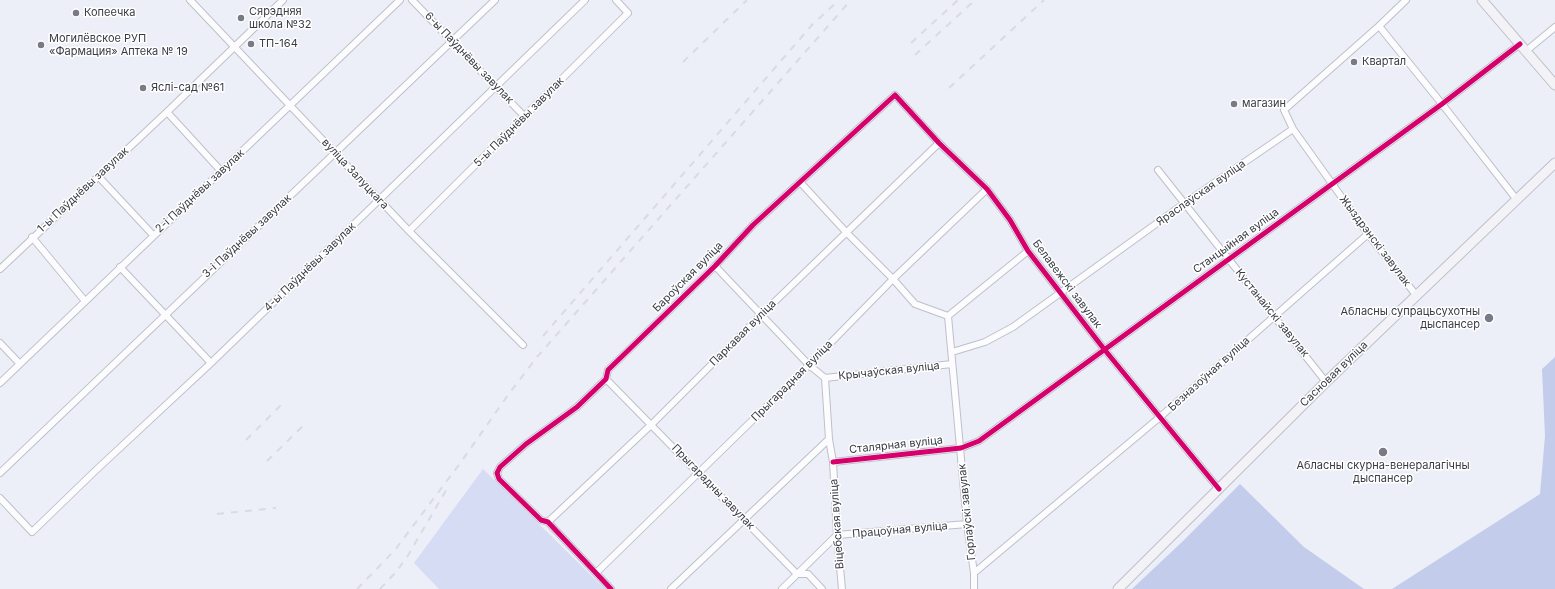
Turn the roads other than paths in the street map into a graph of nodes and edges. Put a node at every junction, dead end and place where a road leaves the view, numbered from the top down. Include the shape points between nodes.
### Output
1 (190, 0) edge
2 (283, 0) edge
3 (400, 0) edge
4 (412, 0) edge
5 (495, 0) edge
6 (585, 0) edge
7 (616, 0) edge
8 (1406, 0) edge
9 (1482, 0) edge
10 (1379, 26) junction
11 (1555, 27) edge
12 (452, 40) junction
13 (234, 47) junction
14 (1523, 48) junction
15 (1555, 85) edge
16 (496, 86) junction
17 (895, 95) joint
18 (1442, 104) junction
19 (290, 105) junction
20 (166, 112) junction
21 (525, 117) junction
22 (1293, 129) junction
23 (939, 143) junction
24 (335, 153) junction
25 (1555, 163) edge
26 (1158, 170) dead end
27 (221, 171) junction
28 (98, 176) junction
29 (800, 182) junction
30 (1332, 183) junction
31 (987, 190) junction
32 (379, 200) junction
33 (1517, 200) junction
34 (1185, 203) junction
35 (409, 231) junction
36 (846, 232) junction
37 (1368, 234) junction
38 (153, 235) junction
39 (32, 237) junction
40 (1028, 251) junction
41 (1229, 259) junction
42 (715, 266) junction
43 (120, 267) junction
44 (0, 269) edge
45 (893, 279) junction
46 (1060, 292) junction
47 (1416, 295) junction
48 (85, 301) junction
49 (165, 314) junction
50 (761, 315) junction
51 (1275, 315) junction
52 (948, 316) junction
53 (0, 343) edge
54 (523, 345) dead end
55 (1104, 350) junction
56 (952, 352) junction
57 (212, 363) junction
58 (20, 364) junction
59 (952, 364) junction
60 (809, 365) junction
61 (825, 378) junction
62 (606, 379) junction
63 (1326, 382) junction
64 (0, 383) edge
65 (1160, 417) junction
66 (652, 424) junction
67 (829, 439) junction
68 (961, 448) junction
69 (833, 462) junction
70 (0, 473) edge
71 (699, 473) junction
72 (1219, 489) junction
73 (0, 498) edge
74 (744, 518) junction
75 (548, 522) junction
76 (967, 524) junction
77 (837, 536) junction
78 (597, 572) junction
79 (974, 573) junction
80 (797, 574) junction
81 (611, 589) edge
82 (671, 589) edge
83 (782, 589) edge
84 (822, 589) edge
85 (842, 589) edge
86 (974, 589) edge
87 (1118, 589) edge

1 - 13 street, вуліца Залуцкага
2 - 13 street, 1-ы Паўднёвы завулак
3 - 19 street, 2-і Паўднёвы завулак
4 - 12 street, 6-ы Паўднёвы завулак
5 - 12 street, 3-і Паўднёвы завулак
6 - 16 street, 4-ы Паўднёвы завулак
7 - 21 street, 5-ы Паўднёвы завулак via 628,13
8 - 10 street
9 - 14 main road
10 - 18 street
10 - 22 street via 1284,110
11 - 14 street, Станцыйная вуліца
12 - 16 street, 6-ы Паўднёвы завулак
12 - 24 street, 3-і Паўднёвы завулак
13 - 19 street, вуліца Залуцкага
13 - 20 street, 1-ы Паўднёвы завулак
14 - 15 main road
14 - 18 street, Станцыйная вуліца
16 - 21 street, 6-ы Паўднёвы завулак
16 - 32 street, 4-ы Паўднёвы завулак
17 - 23 street, Белавежскі завулак
17 - 29 street, Бароўская вуліца
18 - 30 street, Станцыйная вуліца
18 - 33 street
19 - 24 street, вуліца Залуцкага
19 - 27 street, 2-і Паўднёвы завулак
20 - 27 street
20 - 28 street, 1-ы Паўднёвы завулак
21 - 35 street, 5-ы Паўднёвы завулак
22 - 30 street, Жыздрэнскі завулак
22 - 34 street, Яраслаўская вуліца
23 - 31 street, Белавежскі завулак
23 - 36 street, Паркавая вуліца
24 - 32 street, вуліца Залуцкага
24 - 49 street, 3-і Паўднёвы завулак
25 - 33 main road, Сасновая вуліца
26 - 34 street, Кустанайскі завулак
27 - 38 street, 2-і Паўднёвы завулак
28 - 38 street
28 - 39 street, 1-ы Паўднёвы завулак
29 - 36 street
29 - 42 street, Бароўская вуліца via 753,225
30 - 37 street, Жыздрэнскі завулак
30 - 41 street, Станцыйная вуліца
31 - 40 street, Белавежскі завулак via 1010,220
31 - 45 street, Прыгарадная вуліца
32 - 35 street, вуліца Залуцкага
32 - 57 street, 4-ы Паўднёвы завулак
33 - 47 main road, Сасновая вуліца
34 - 41 street, Кустанайскі завулак
34 - 46 street, Яраслаўская вуліца
35 - 54 street, вуліца Залуцкага
36 - 45 street
36 - 50 street, Паркавая вуліца
37 - 47 street, Жыздрэнскі завулак
37 - 51 street, Безназоўная вуліца
38 - 43 street, 2-і Паўднёвы завулак
39 - 44 street, 1-ы Паўднёвы завулак
39 - 48 street
40 - 46 street, Белавежскі завулак
40 - 52 street
41 - 51 street, Кустанайскі завулак
41 - 55 street, Станцыйная вуліца
42 - 50 street
42 - 62 street, Бароўская вуліца via 608,370
43 - 48 street, 2-і Паўднёвы завулак
43 - 49 street
45 - 52 street via 915,304
45 - 60 street, Прыгарадная вуліца
46 - 55 street, Белавежскі завулак
46 - 56 street, Яраслаўская вуліца via 1013,327 985,342
47 - 63 main road, Сасновая вуліца
48 - 58 street, 2-і Паўднёвы завулак
49 - 57 street
49 - 70 street, 3-і Паўднёвы завулак
50 - 60 street
50 - 66 street, Паркавая вуліца
51 - 63 street, Кустанайскі завулак
51 - 65 street, Безназоўная вуліца
52 - 56 street, Горлаўскі завулак
53 - 58 street
55 - 65 street, Белавежскі завулак
55 - 68 street, Станцыйная вуліца via 979,442
56 - 59 street, Горлаўскі завулак
57 - 73 street, 4-ы Паўднёвы завулак via 32,532
58 - 64 street, 2-і Паўднёвы завулак
59 - 61 street, Крычаўская вуліца
59 - 68 street, Горлаўскі завулак
60 - 61 street
60 - 71 street, Прыгарадная вуліца
61 - 67 street, Віцебская вуліца
62 - 66 street, Прыгарадны завулак
62 - 75 street, Бароўская вуліца via 577,407 526,444 500,467 497,473 499,479 541,520
63 - 72 main road, Сасновая вуліца
65 - 72 street, Белавежскі завулак
65 - 79 street, Безназоўная вуліца
66 - 71 street, Прыгарадны завулак
66 - 75 street, Паркавая вуліца
67 - 69 street, Віцебская вуліца
67 - 74 street
68 - 69 street, Сталярная вуліца
68 - 76 street, Горлаўскі завулак
69 - 77 street, Віцебская вуліца
71 - 74 street, Прыгарадны завулак
71 - 78 street, Прыгарадная вуліца
72 - 87 main road, Сасновая вуліца
74 - 80 street, Прыгарадны завулак
74 - 82 street
75 - 78 street
76 - 77 street, Працоўная вуліца
76 - 79 street, Горлаўскі завулак
77 - 80 street, Працоўная вуліца
77 - 85 street, Віцебская вуліца
78 - 81 street
79 - 86 street, Горлаўскі завулак
80 - 83 street, Працоўная вуліца
80 - 84 street, Прыгарадны завулак via 808,574

